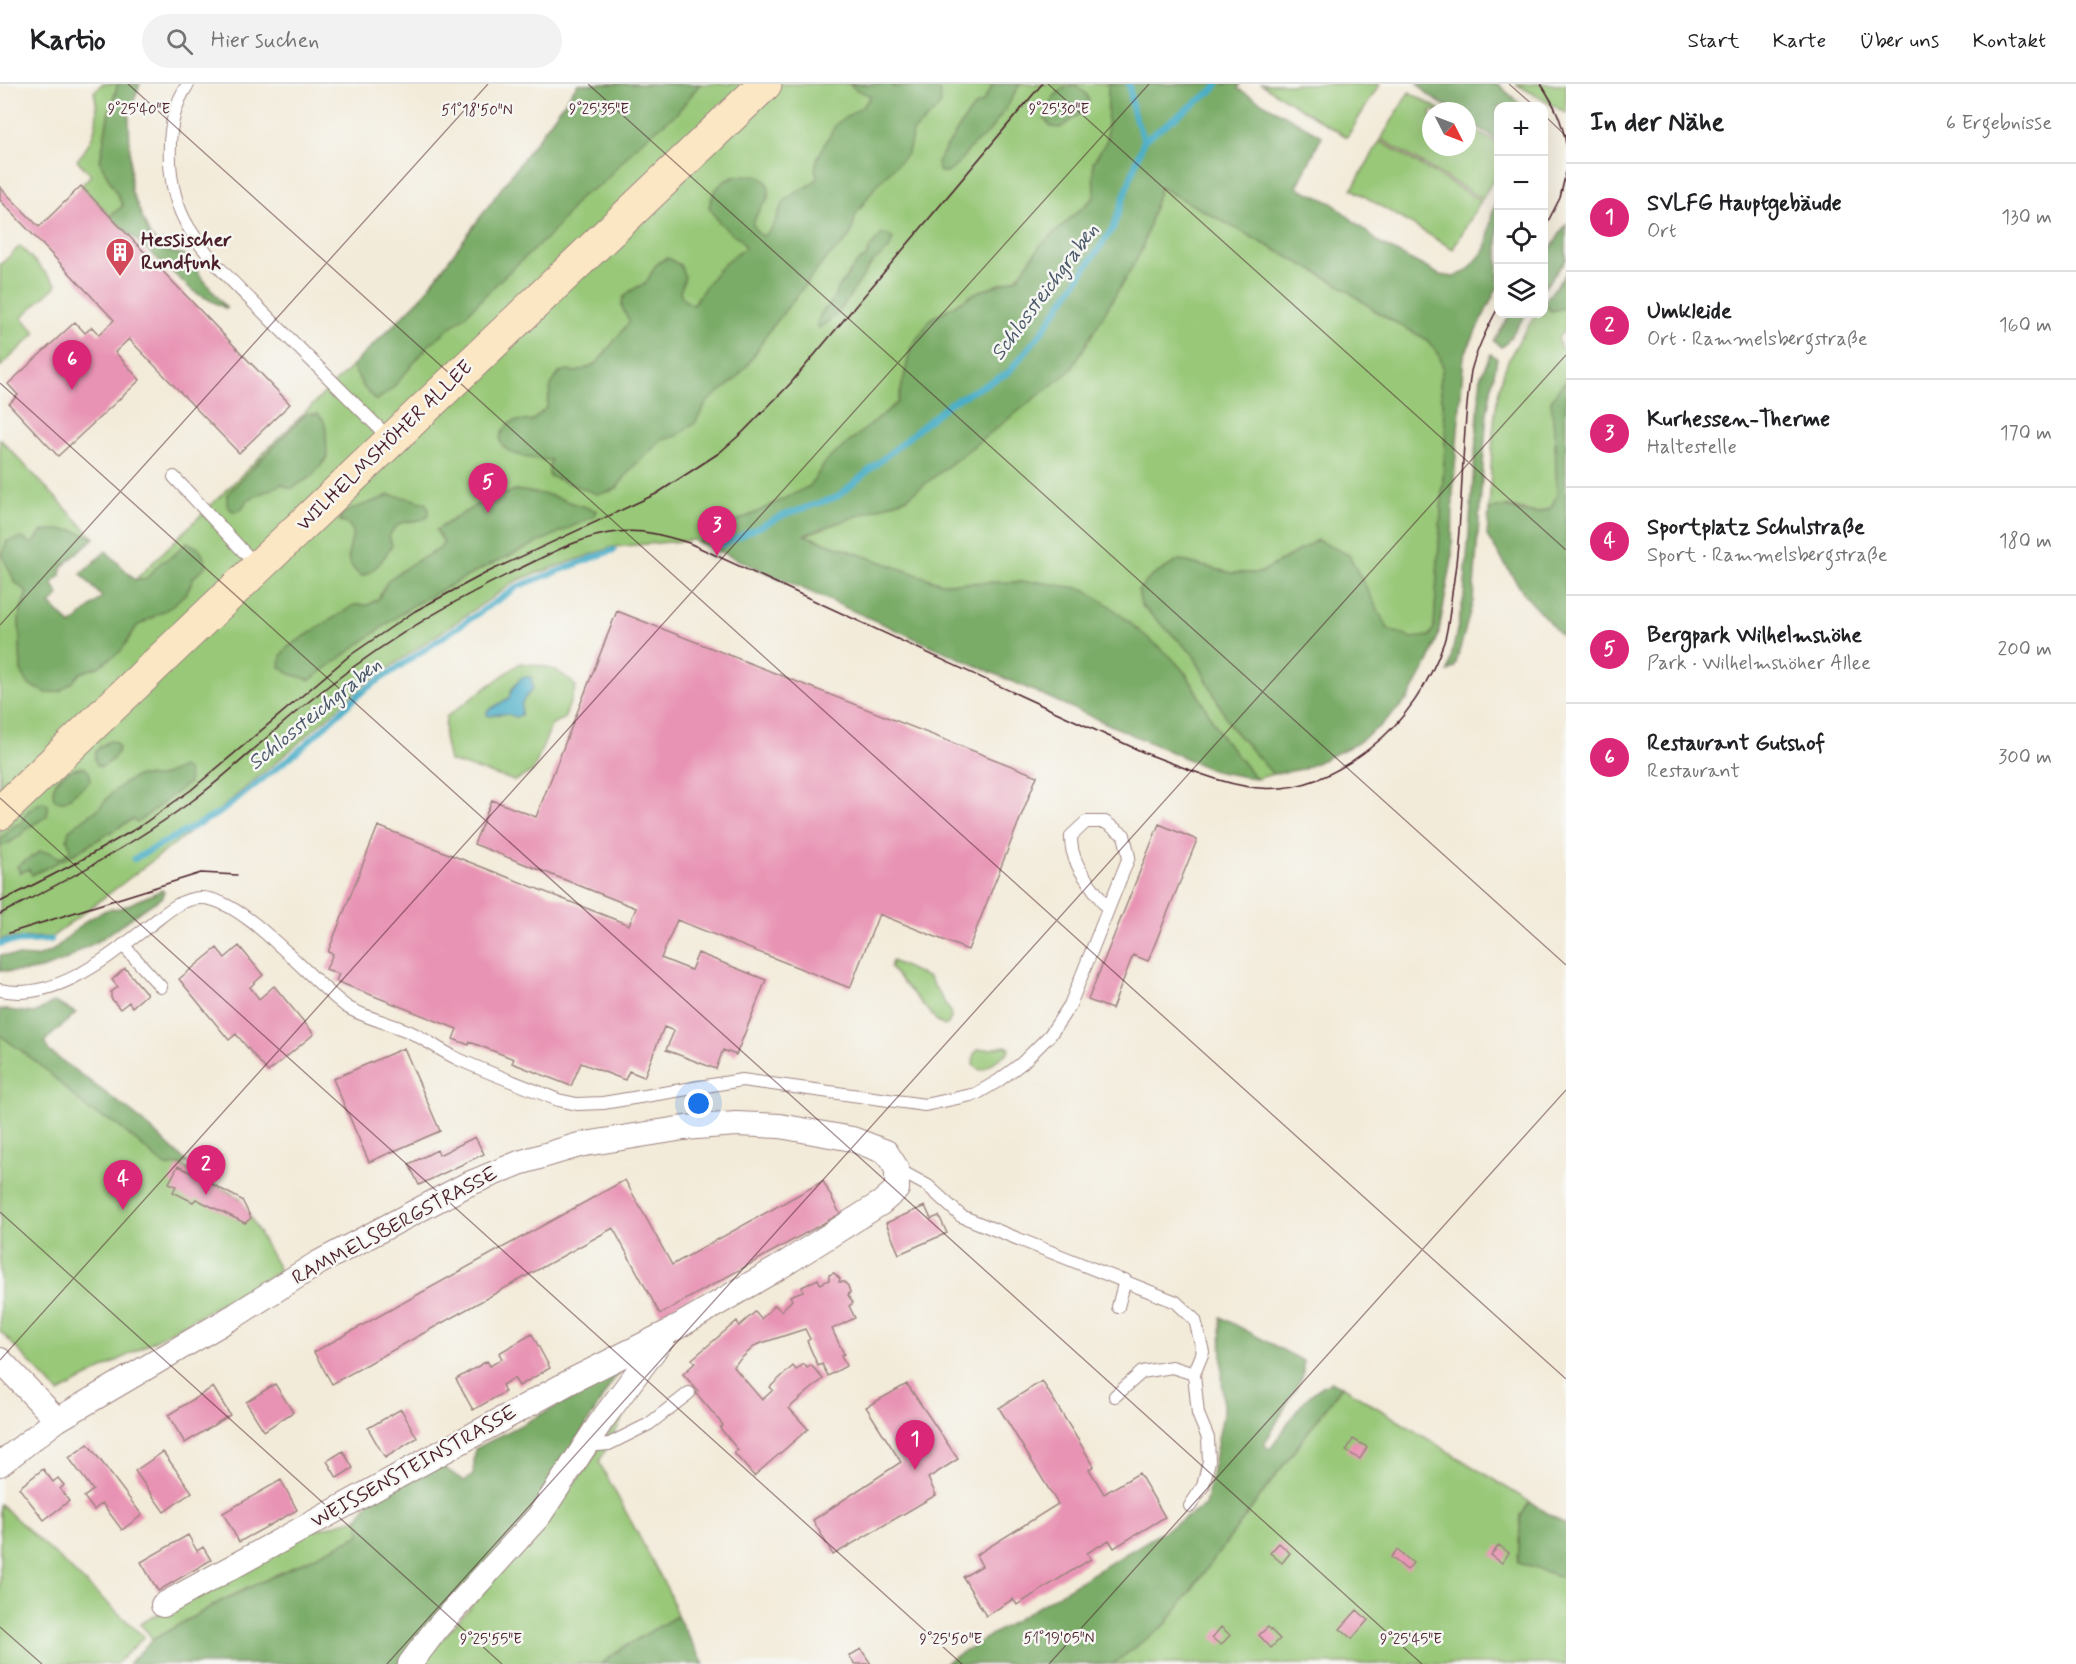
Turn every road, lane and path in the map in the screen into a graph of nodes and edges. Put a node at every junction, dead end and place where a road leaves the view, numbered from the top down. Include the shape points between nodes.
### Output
1 (188, 84) edge
2 (765, 84) edge
3 (392, 441) junction
4 (174, 477) dead end
5 (258, 567) junction
6 (2, 807) edge
7 (1108, 910) junction
8 (123, 945) junction
9 (161, 987) dead end
10 (0, 990) edge
11 (897, 1169) junction
12 (1125, 1280) junction
13 (1118, 1307) dead end
14 (667, 1333) junction
15 (0, 1360) edge
16 (1194, 1374) junction
17 (689, 1393) dead end
18 (1115, 1396) dead end
19 (57, 1420) junction
20 (586, 1446) junction
21 (0, 1464) edge
22 (1190, 1506) dead end
23 (163, 1605) dead end
24 (410, 1664) edge

1 - 3 lane via 180,96 170,150 174,189 188,227 216,265
2 - 3 main road, WILHELMSHÖHER ALLEE
3 - 5 main road, WILHELMSHÖHER ALLEE
4 - 5 lane
5 - 6 main road, WILHELMSHÖHER ALLEE
7 - 7 lane via 1085,879 1071,849 1071,836 1086,822 1105,822 1124,835 1129,857
7 - 8 lane via 1070,1005 1050,1035 1022,1063 976,1094 925,1105 742,1080 576,1104 456,1058 413,1033 348,1007 242,915 221,902 201,898 180,903
8 - 9 lane
8 - 10 lane via 54,987 14,993
11 - 12 lane via 928,1186 961,1216
11 - 14 street, WEISSENSTEINSTRASSE via 897,1189 881,1203
11 - 19 street, RAMMELSBERGSTRASSE via 886,1152 852,1139 780,1126 684,1128 579,1145 519,1163 466,1185 379,1230
12 - 13 lane
12 - 16 lane via 1176,1302 1195,1320 1203,1352
14 - 20 street, WEISSENSTEINSTRASSE
14 - 23 street, WEISSENSTEINSTRASSE via 575,1378
15 - 19 street
16 - 18 lane via 1172,1368 1142,1372
16 - 22 lane via 1209,1461 1203,1486
17 - 20 lane via 649,1424 609,1444
19 - 21 street, RAMMELSBERGSTRASSE
20 - 24 street, WEISSENSTEINSTRASSE via 539,1516 436,1629

